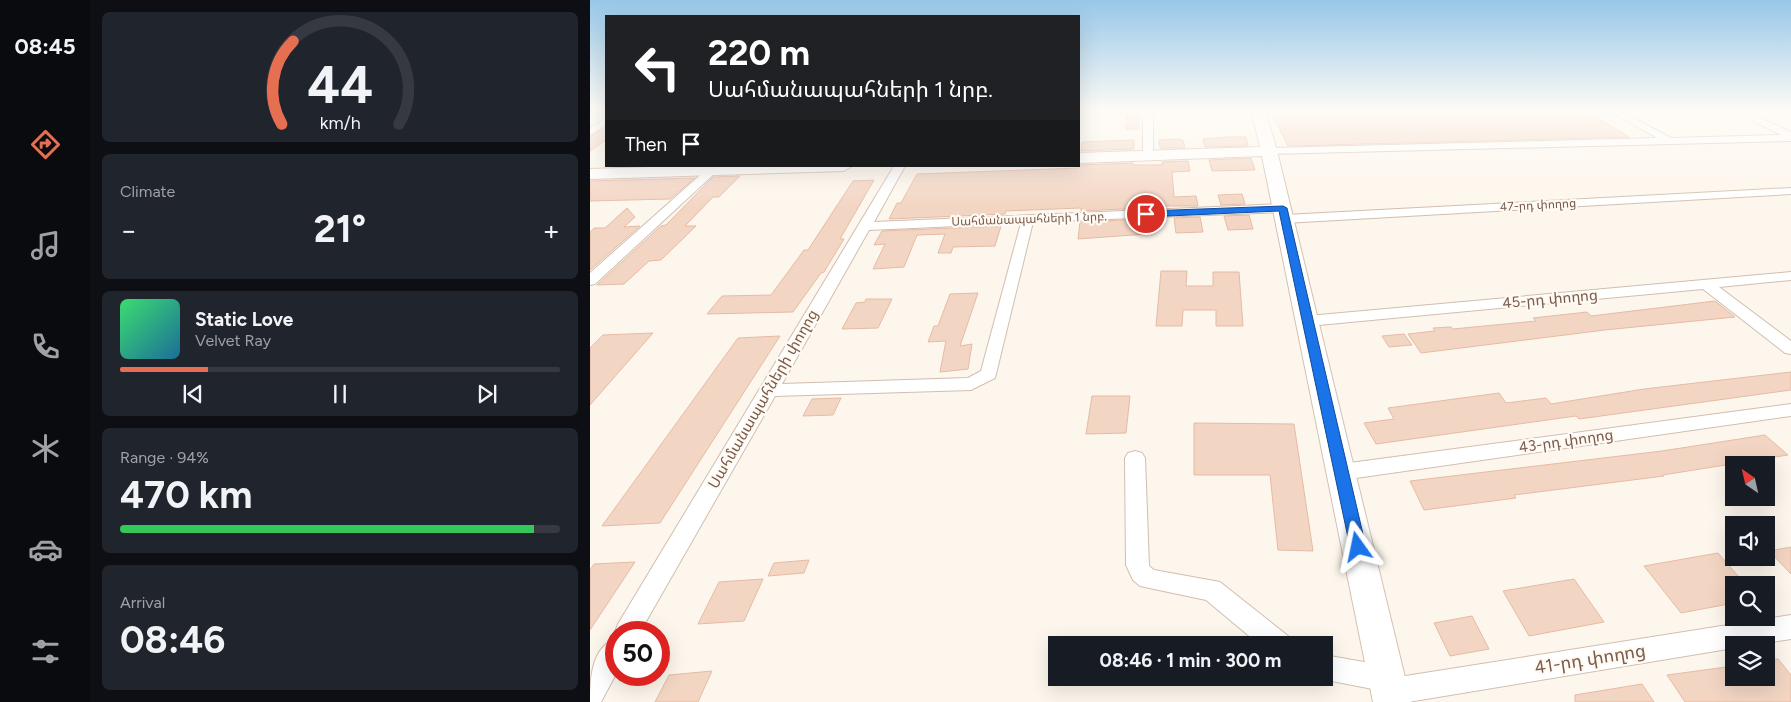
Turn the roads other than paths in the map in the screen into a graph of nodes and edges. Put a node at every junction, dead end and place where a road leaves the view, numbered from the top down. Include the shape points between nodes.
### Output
1 (1148, 143) edge
2 (1267, 143) edge
3 (1633, 143) edge
4 (1269, 150) junction
5 (1148, 155) junction
6 (1080, 158) edge
7 (817, 167) edge
8 (899, 167) edge
9 (711, 171) junction
10 (590, 174) edge
11 (1791, 191) edge
12 (1284, 214) junction
13 (1028, 219) junction
14 (865, 226) junction
15 (1791, 276) edge
16 (590, 282) edge
17 (1706, 284) junction
18 (1308, 321) junction
19 (1791, 349) edge
20 (769, 390) junction
21 (1791, 410) edge
22 (1135, 458) dead end
23 (1342, 472) junction
24 (633, 621) edge
25 (1791, 627) edge
26 (1269, 636) edge
27 (605, 669) edge
28 (1333, 671) edge
29 (1389, 691) edge
30 (590, 695) edge

1 - 5 street
2 - 4 main road
3 - 4 street
4 - 5 main road
4 - 12 main road
5 - 6 main road
7 - 9 main road
8 - 14 street, Սահմանապահների փողոց
9 - 10 main road
9 - 16 street
11 - 12 street, 47-րդ փողոց
12 - 13 street, Սահմանապահների 1 նրբ.
12 - 18 main road
13 - 14 street, Սահմանապահների 1 նրբ.
13 - 20 street via 989,374 982,379 971,384
14 - 20 street, Սահմանապահների փողոց
15 - 17 street, 45-րդ փողոց
17 - 18 street, 45-րդ փողոց
17 - 19 street
18 - 23 main road
20 - 24 street, Սահմանապահների փողոց
21 - 23 street, 43-րդ փողոց
22 - 26 street via 1137,565 1141,573 1148,579 1212,590
23 - 29 main road
25 - 29 street, 41-րդ փողոց
27 - 30 street
28 - 29 street

